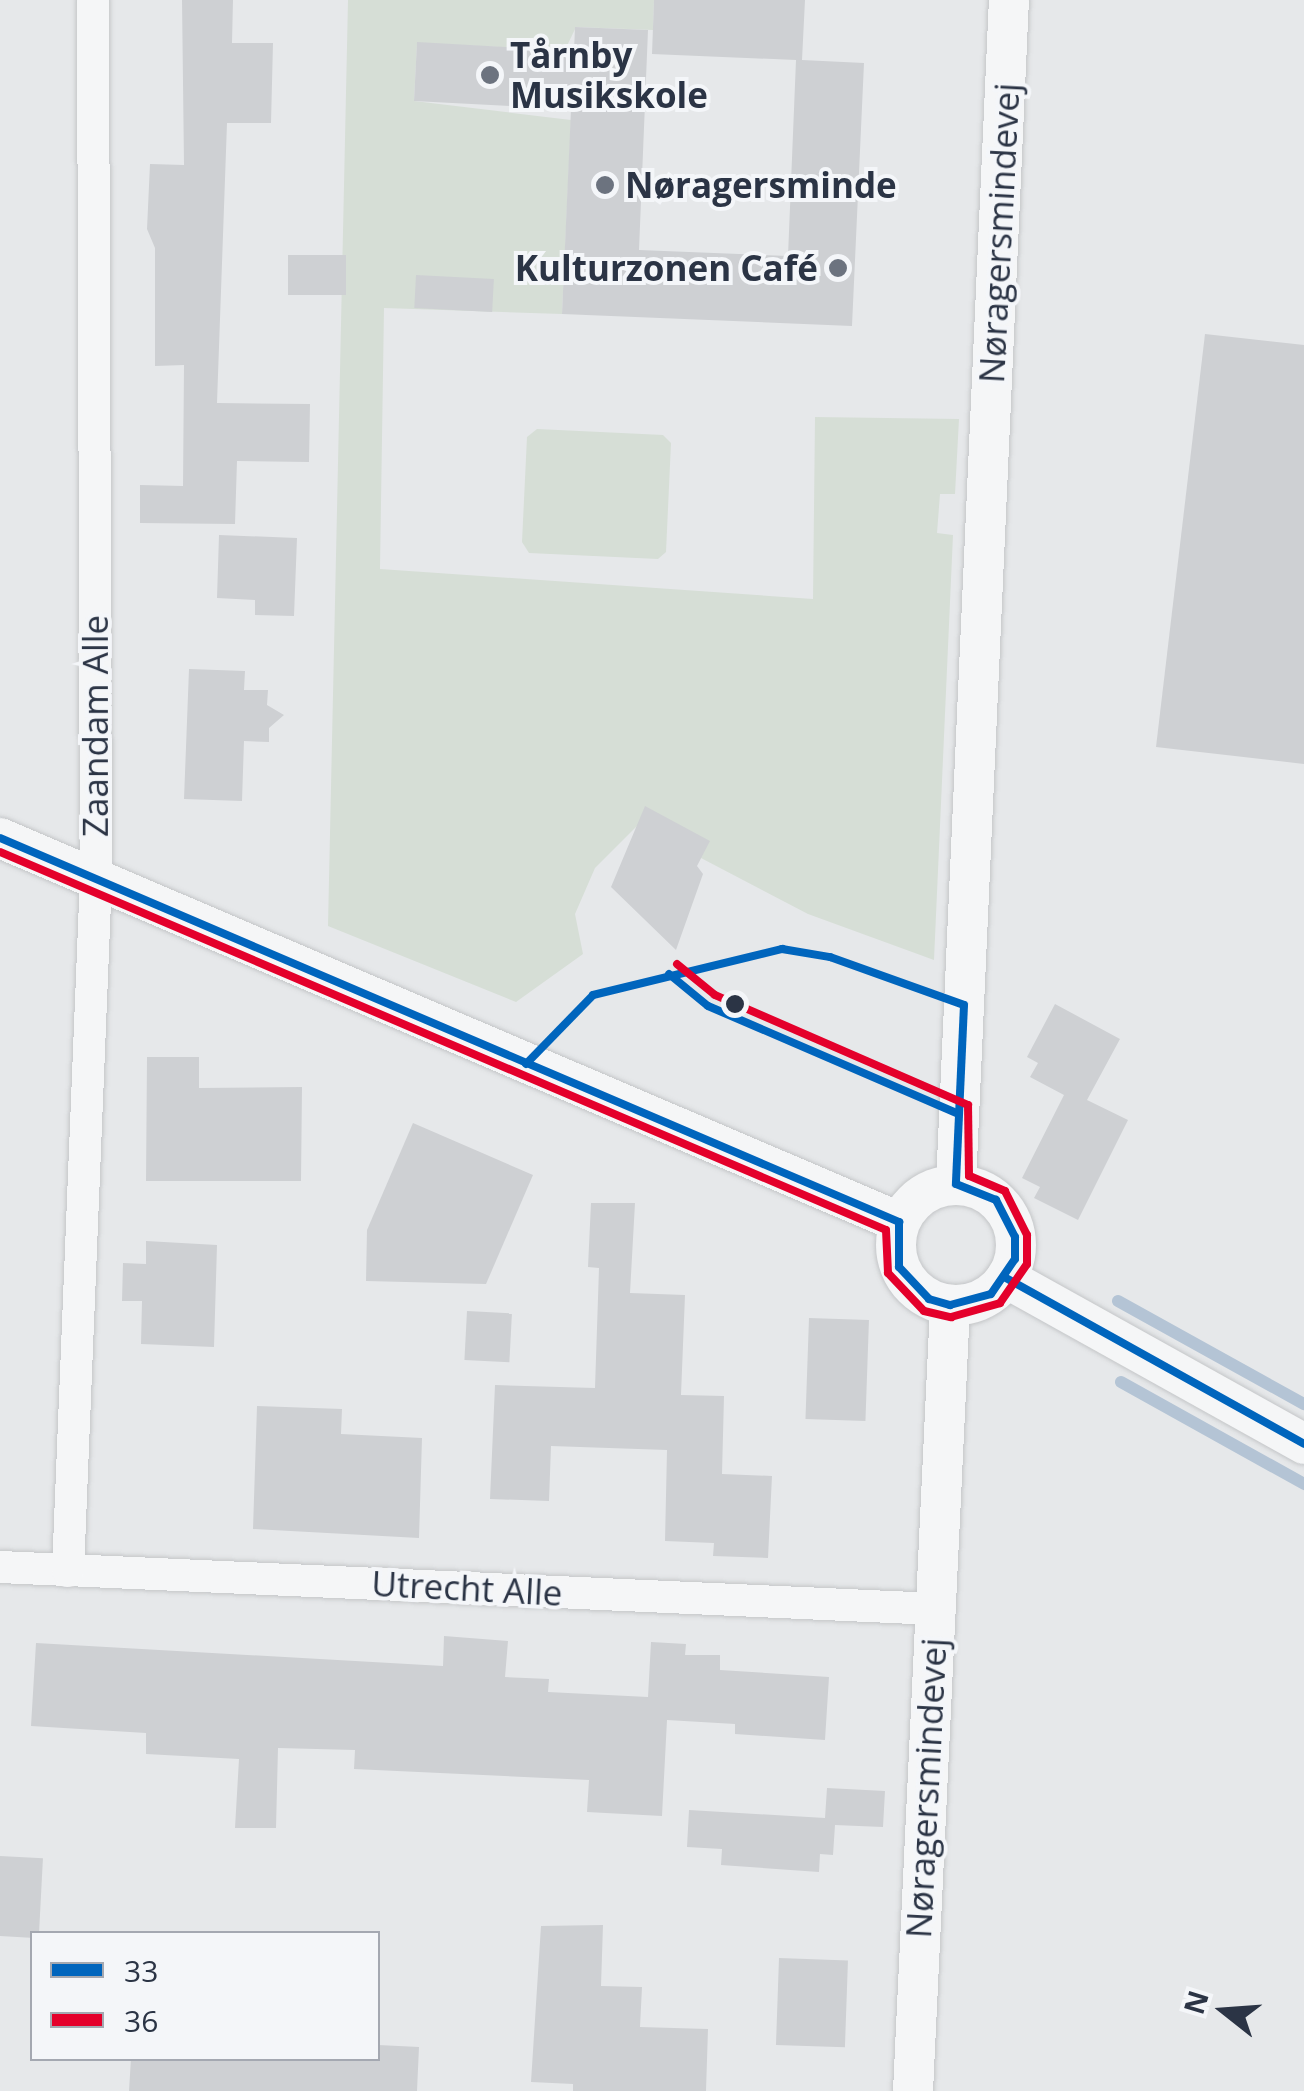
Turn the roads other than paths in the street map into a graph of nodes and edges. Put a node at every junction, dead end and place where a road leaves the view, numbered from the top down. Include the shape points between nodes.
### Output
1 (93, 0) edge
2 (1009, 0) edge
3 (0, 838) edge
4 (96, 878) junction
5 (956, 1184) junction
6 (900, 1222) junction
7 (1006, 1278) junction
8 (950, 1305) junction
9 (1304, 1444) edge
10 (0, 1568) edge
11 (68, 1571) junction
12 (934, 1609) junction
13 (912, 2091) edge

1 - 4 street, Zaandam Alle
2 - 5 street, Nøragersmindevej
3 - 4 street
4 - 6 street
4 - 11 street, Zaandam Alle
5 - 6 street via 923,1196
5 - 7 street via 996,1200 1009,1217 1014,1259
6 - 8 street via 899,1266 928,1299
7 - 8 street via 981,1299
7 - 9 street
8 - 12 street, Nøragersmindevej
10 - 11 street, Utrecht Alle
11 - 12 street, Utrecht Alle
12 - 13 street, Nøragersmindevej

